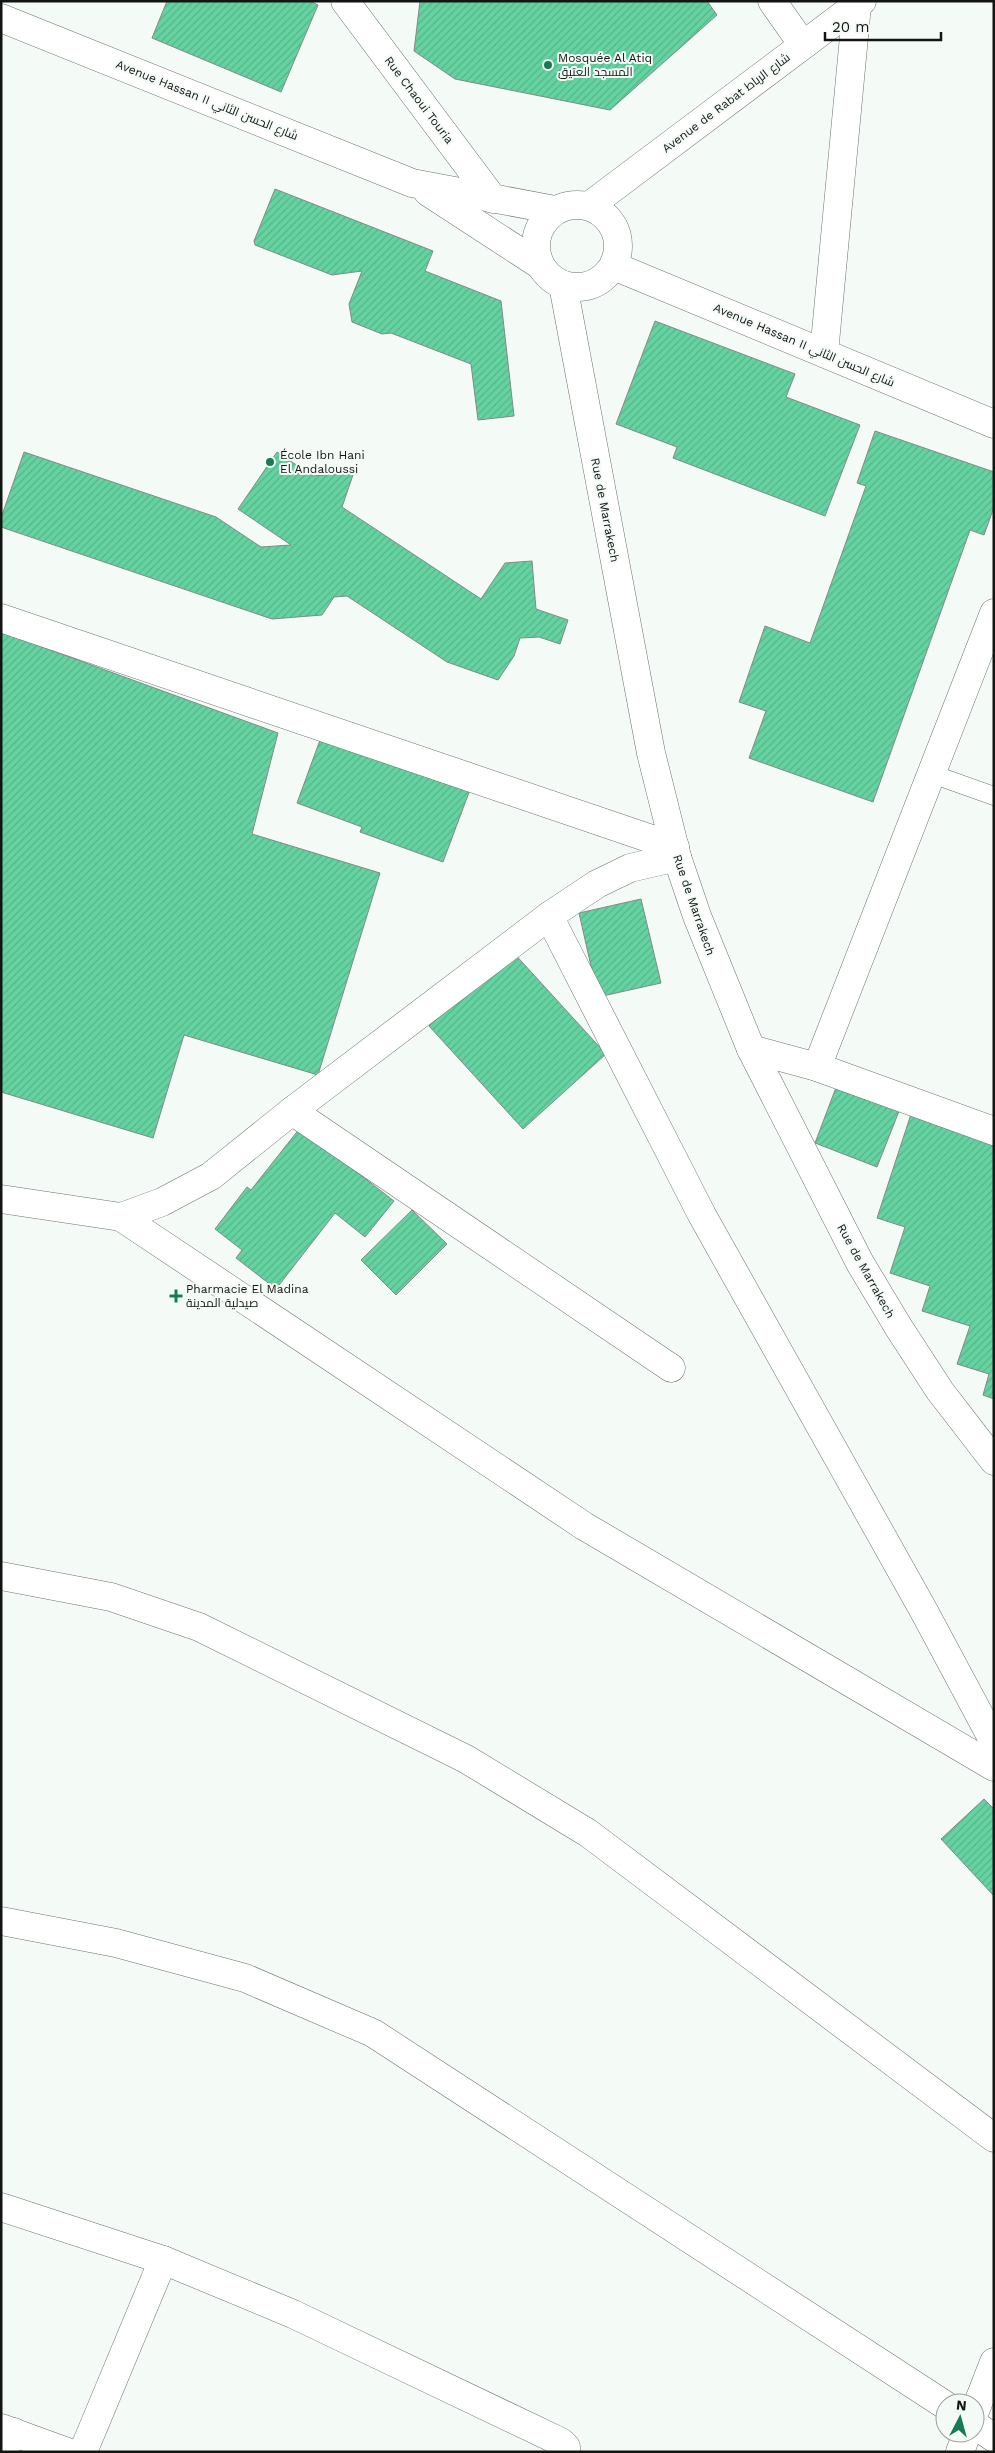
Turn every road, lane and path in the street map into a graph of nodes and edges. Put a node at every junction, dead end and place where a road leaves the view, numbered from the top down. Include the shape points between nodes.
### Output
1 (345, 1) edge
2 (772, 1) edge
3 (859, 3) edge
4 (1, 18) edge
5 (803, 45) junction
6 (412, 182) junction
7 (493, 199) junction
8 (589, 206) junction
9 (555, 210) junction
10 (540, 265) junction
11 (614, 266) junction
12 (563, 285) junction
13 (824, 353) junction
14 (994, 424) edge
15 (994, 613) edge
16 (1, 618) edge
17 (932, 774) junction
18 (994, 796) edge
19 (676, 852) junction
20 (549, 916) junction
21 (751, 1049) junction
22 (817, 1067) junction
23 (292, 1111) junction
24 (994, 1131) edge
25 (1, 1199) edge
26 (121, 1217) junction
27 (671, 1368) dead end
28 (991, 1454) edge
29 (1, 1576) edge
30 (994, 1742) edge
31 (994, 1768) edge
32 (1, 1921) edge
33 (994, 2138) edge
34 (1, 2207) edge
35 (163, 2260) junction
36 (994, 2362) edge
37 (982, 2393) edge
38 (935, 2398) edge
39 (6, 2437) edge
40 (68, 2452) edge
41 (83, 2452) edge
42 (566, 2452) edge

1 - 7 street, Rue Chaoui Touria
2 - 5 street
3 - 5 street, Avenue de Rabat شارع الرباط
3 - 13 street
4 - 6 street, Avenue Hassan II شارع الحسن الثاني
5 - 8 street, Avenue de Rabat شارع الرباط
6 - 7 street, Avenue Hassan II شارع الحسن الثاني
6 - 10 street, Avenue Hassan II شارع الحسن الثاني
7 - 9 street, Avenue Hassan II شارع الحسن الثاني
8 - 9 street via 571,204
8 - 11 street via 602,212 613,223 619,252
9 - 10 street via 545,218 535,241
10 - 12 street
11 - 12 street via 605,277 592,284 578,288
11 - 13 street, Avenue Hassan II شارع الحسن الثاني
12 - 19 street, Rue de Marrakech via 641,706
13 - 14 street, Avenue Hassan II شارع الحسن الثاني
15 - 17 street
16 - 19 street
17 - 18 lane
17 - 22 street
19 - 20 street via 597,884
19 - 21 street, Rue de Marrakech via 714,961
20 - 23 street
20 - 30 street via 702,1215
21 - 22 street
21 - 28 street, Rue de Marrakech via 860,1264 940,1391
22 - 24 street
23 - 26 street via 211,1176 162,1202
23 - 27 street
25 - 26 street
26 - 31 street via 584,1526
29 - 33 street via 111,1597 198,1626 466,1759 588,1834
32 - 38 street via 116,1943 245,1978 373,2033
34 - 35 street
35 - 41 street
35 - 42 street via 293,2314 424,2375 561,2442
36 - 37 street
39 - 40 street

